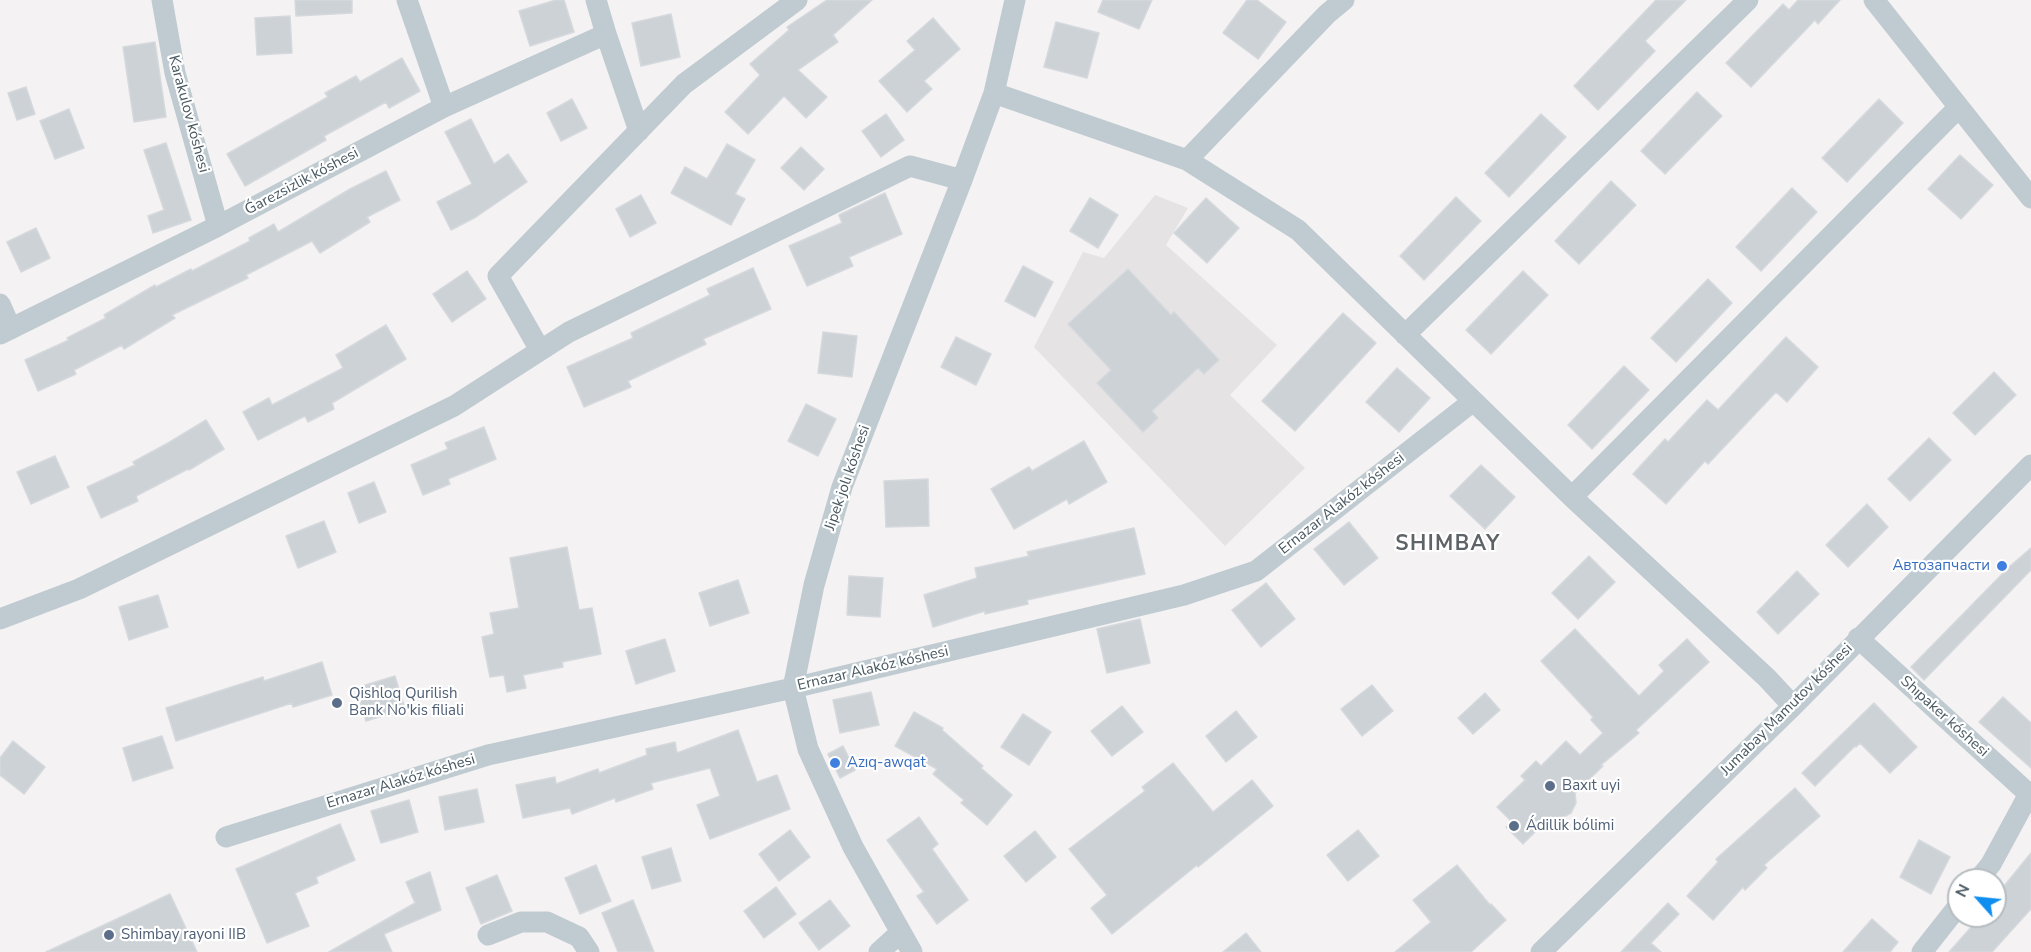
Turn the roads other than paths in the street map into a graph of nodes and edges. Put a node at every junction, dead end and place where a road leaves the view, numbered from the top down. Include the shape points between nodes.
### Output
1 (162, 0) edge
2 (408, 0) edge
3 (596, 0) edge
4 (797, 0) edge
5 (1015, 0) edge
6 (1344, 0) edge
7 (1748, 0) edge
8 (1874, 0) edge
9 (606, 34) junction
10 (994, 93) junction
11 (444, 107) junction
12 (1959, 107) junction
13 (639, 131) junction
14 (1187, 160) junction
15 (962, 180) junction
16 (2031, 198) edge
17 (218, 226) junction
18 (0, 304) edge
19 (6, 332) edge
20 (1405, 335) junction
21 (540, 350) junction
22 (1472, 402) junction
23 (2031, 465) edge
24 (1572, 497) junction
25 (0, 619) edge
26 (1858, 638) junction
27 (793, 688) junction
28 (1793, 706) junction
29 (2030, 795) edge
30 (226, 837) dead end
31 (1988, 868) edge
32 (1947, 920) edge
33 (900, 933) junction
34 (488, 935) dead end
35 (589, 952) edge
36 (879, 952) edge
37 (912, 952) edge
38 (1540, 952) edge
39 (1922, 952) edge

1 - 17 street, Karakulov kóshesi via 175,73
2 - 11 street
3 - 9 street
4 - 13 street via 684,84
5 - 10 street, Jipek jolı kóshesi
6 - 14 street
7 - 20 street
8 - 12 street
9 - 11 street, Ǵarezsizlik kóshesi
9 - 13 street
10 - 14 street
10 - 15 street, Jipek jolı kóshesi
11 - 17 street, Ǵarezsizlik kóshesi
12 - 16 street
12 - 24 street
13 - 21 street via 498,276
14 - 20 street via 1298,230
15 - 21 street via 910,166 569,332
15 - 27 street, Jipek jolı kóshesi via 842,487 814,585
17 - 19 street, Ǵarezsizlik kóshesi
18 - 19 street
20 - 22 street
21 - 25 street via 454,406 79,589
22 - 24 street
22 - 27 street, Ernazar Alakóz kóshesi via 1256,571 1184,595
23 - 26 street, Jumabay Mamutov kóshesi
24 - 28 street
26 - 28 street, Jumabay Mamutov kóshesi
26 - 29 street, Shıpaker kóshesi
27 - 30 street, Ernazar Alakóz kóshesi via 488,755
27 - 33 street, Jipek jolı kóshesi via 808,749 853,847
28 - 38 street, Jumabay Mamutov kóshesi
29 - 31 street
32 - 39 street
33 - 36 street
33 - 37 street, Jipek jolı kóshesi
34 - 35 street via 521,922 547,922 579,937

